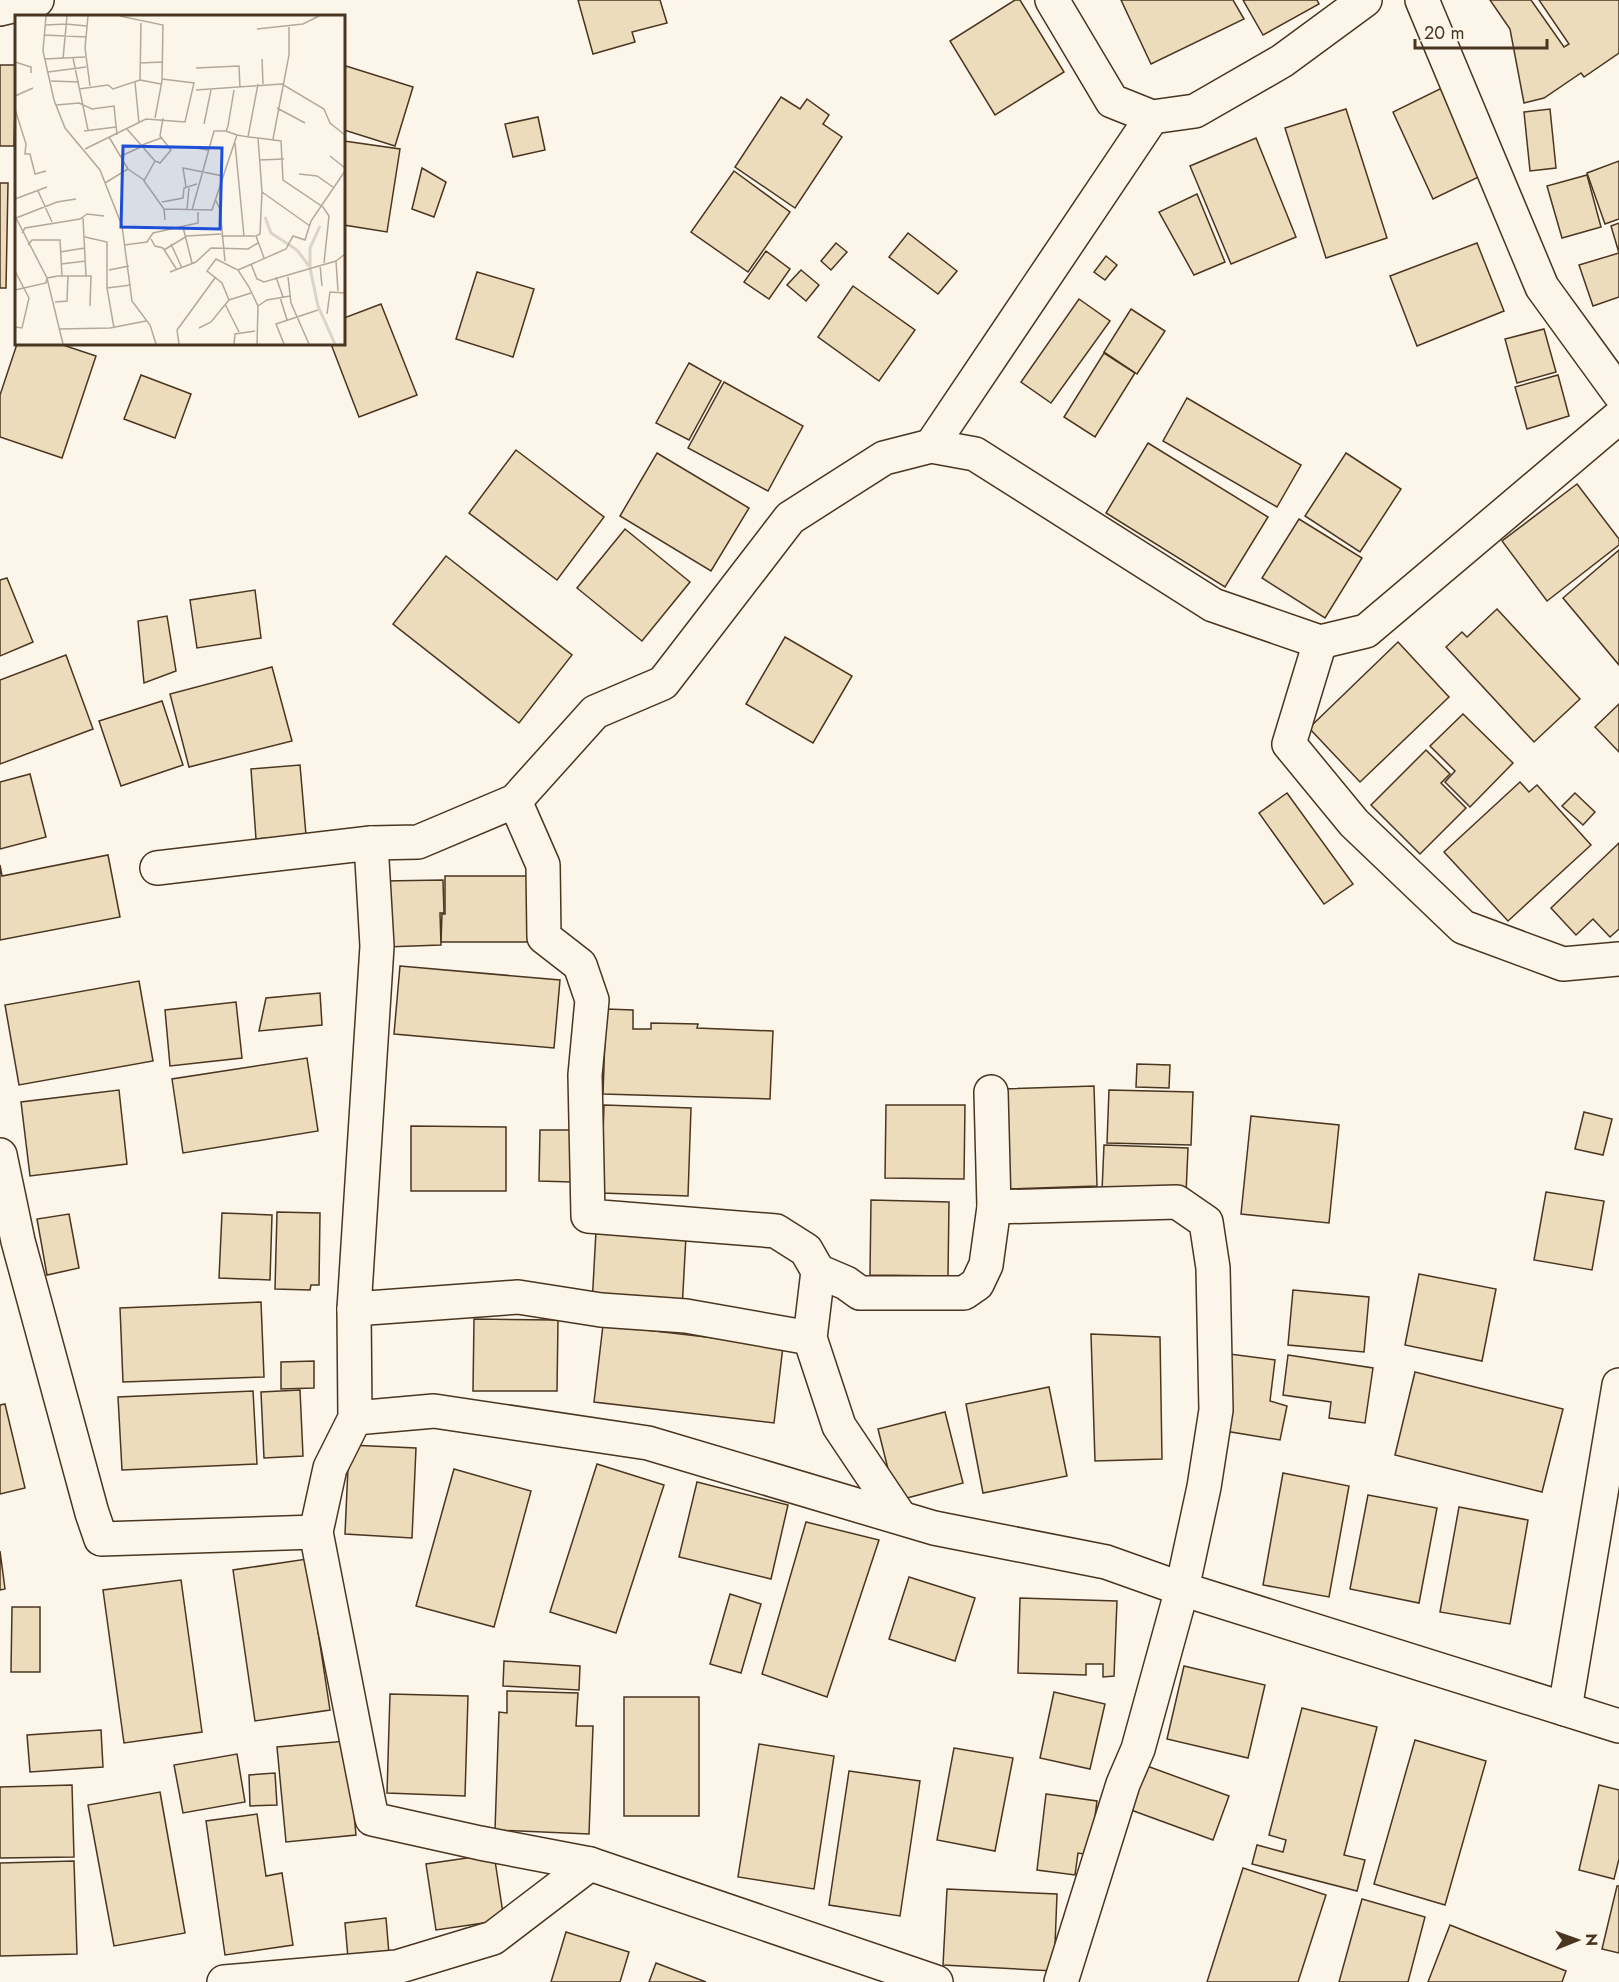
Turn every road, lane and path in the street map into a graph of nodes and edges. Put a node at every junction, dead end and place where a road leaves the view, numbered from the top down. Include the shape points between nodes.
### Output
1 (37, 0) edge
2 (1053, 0) edge
3 (1365, 0) edge
4 (1422, 0) edge
5 (0, 9) edge
6 (1152, 117) junction
7 (1619, 393) edge
8 (1619, 417) edge
9 (931, 446) junction
10 (1320, 642) junction
11 (515, 801) junction
12 (371, 843) junction
13 (157, 868) dead end
14 (1619, 959) edge
15 (991, 1092) dead end
16 (0, 1155) edge
17 (993, 1207) junction
18 (9, 1242) edge
19 (819, 1271) junction
20 (354, 1309) junction
21 (810, 1338) junction
22 (1619, 1385) edge
23 (355, 1418) junction
24 (900, 1517) junction
25 (316, 1532) junction
26 (1182, 1589) junction
27 (1565, 1709) junction
28 (1619, 1726) edge
29 (590, 1864) junction
30 (224, 1982) edge
31 (936, 1982) edge
32 (1061, 1982) edge

1 - 5 street
2 - 6 street via 1112,101
3 - 6 street via 1282,61 1195,111
4 - 7 street via 1542,287
6 - 9 street
8 - 10 street via 1366,631
9 - 10 street via 975,454 1213,605
9 - 11 street via 884,458 790,518 663,683 595,712
10 - 14 street via 1289,744 1354,823 1463,927 1563,964
11 - 12 street via 418,842
11 - 19 street via 543,865 544,937 580,965 592,1000 585,1075 588,1216 776,1231 806,1250
12 - 13 street
12 - 20 street via 377,946
15 - 17 street
16 - 18 street
17 - 19 street via 986,1265 977,1284 964,1293 860,1293
17 - 26 street via 1177,1202 1206,1222 1213,1268 1216,1410
18 - 25 street via 101,1539
19 - 21 street
20 - 21 street via 518,1297 601,1310 686,1316
20 - 23 street
21 - 24 street via 839,1426
22 - 27 street
23 - 24 street via 434,1411 648,1443
23 - 25 street via 330,1468
24 - 26 street via 934,1528 1106,1562
25 - 29 street via 372,1818
26 - 27 street
26 - 32 street via 1138,1749
27 - 28 street
29 - 30 street via 493,1938 397,1967
29 - 31 street

